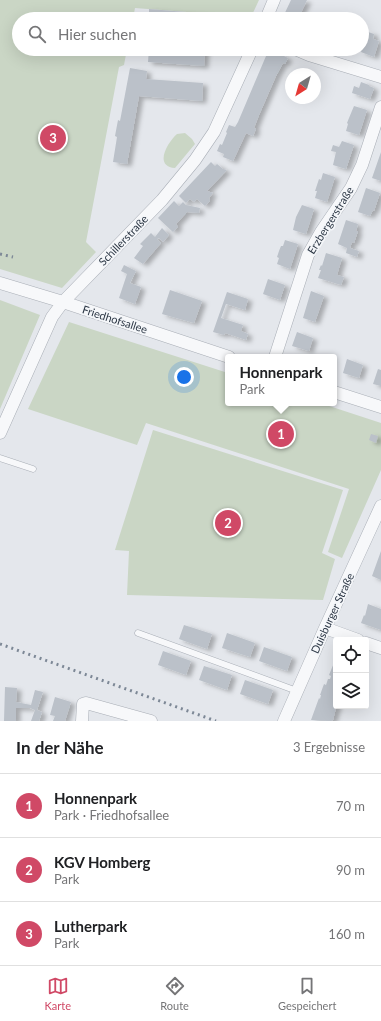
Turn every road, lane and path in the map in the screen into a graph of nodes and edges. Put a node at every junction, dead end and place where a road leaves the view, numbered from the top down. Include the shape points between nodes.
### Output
1 (274, 0) edge
2 (269, 12) edge
3 (249, 56) edge
4 (312, 56) edge
5 (381, 77) edge
6 (381, 107) edge
7 (0, 283) edge
8 (64, 302) junction
9 (276, 354) edge
10 (225, 356) edge
11 (337, 393) edge
12 (381, 407) edge
13 (0, 433) edge
14 (0, 458) edge
15 (33, 469) dead end
16 (381, 506) edge
17 (325, 628) junction
18 (138, 634) dead end
19 (350, 637) edge
20 (369, 644) edge
21 (381, 648) edge
22 (297, 691) junction
23 (286, 720) edge
24 (82, 721) edge
25 (151, 721) edge

1 - 2 street
3 - 8 street, Schillerstraße via 214,132 195,160 162,200
4 - 5 street
6 - 9 street, Erzbergerstraße via 362,165 351,188 308,255
7 - 8 street, Friedhofsallee
8 - 10 street, Friedhofsallee
8 - 13 street, Schillerstraße via 52,317
11 - 12 street
14 - 15 lane
16 - 17 street, Duisburger Straße
17 - 19 street
17 - 22 street, Duisburger Straße
18 - 22 lane
20 - 21 street
22 - 23 street, Duisburger Straße
24 - 25 street via 83,704 86,703

